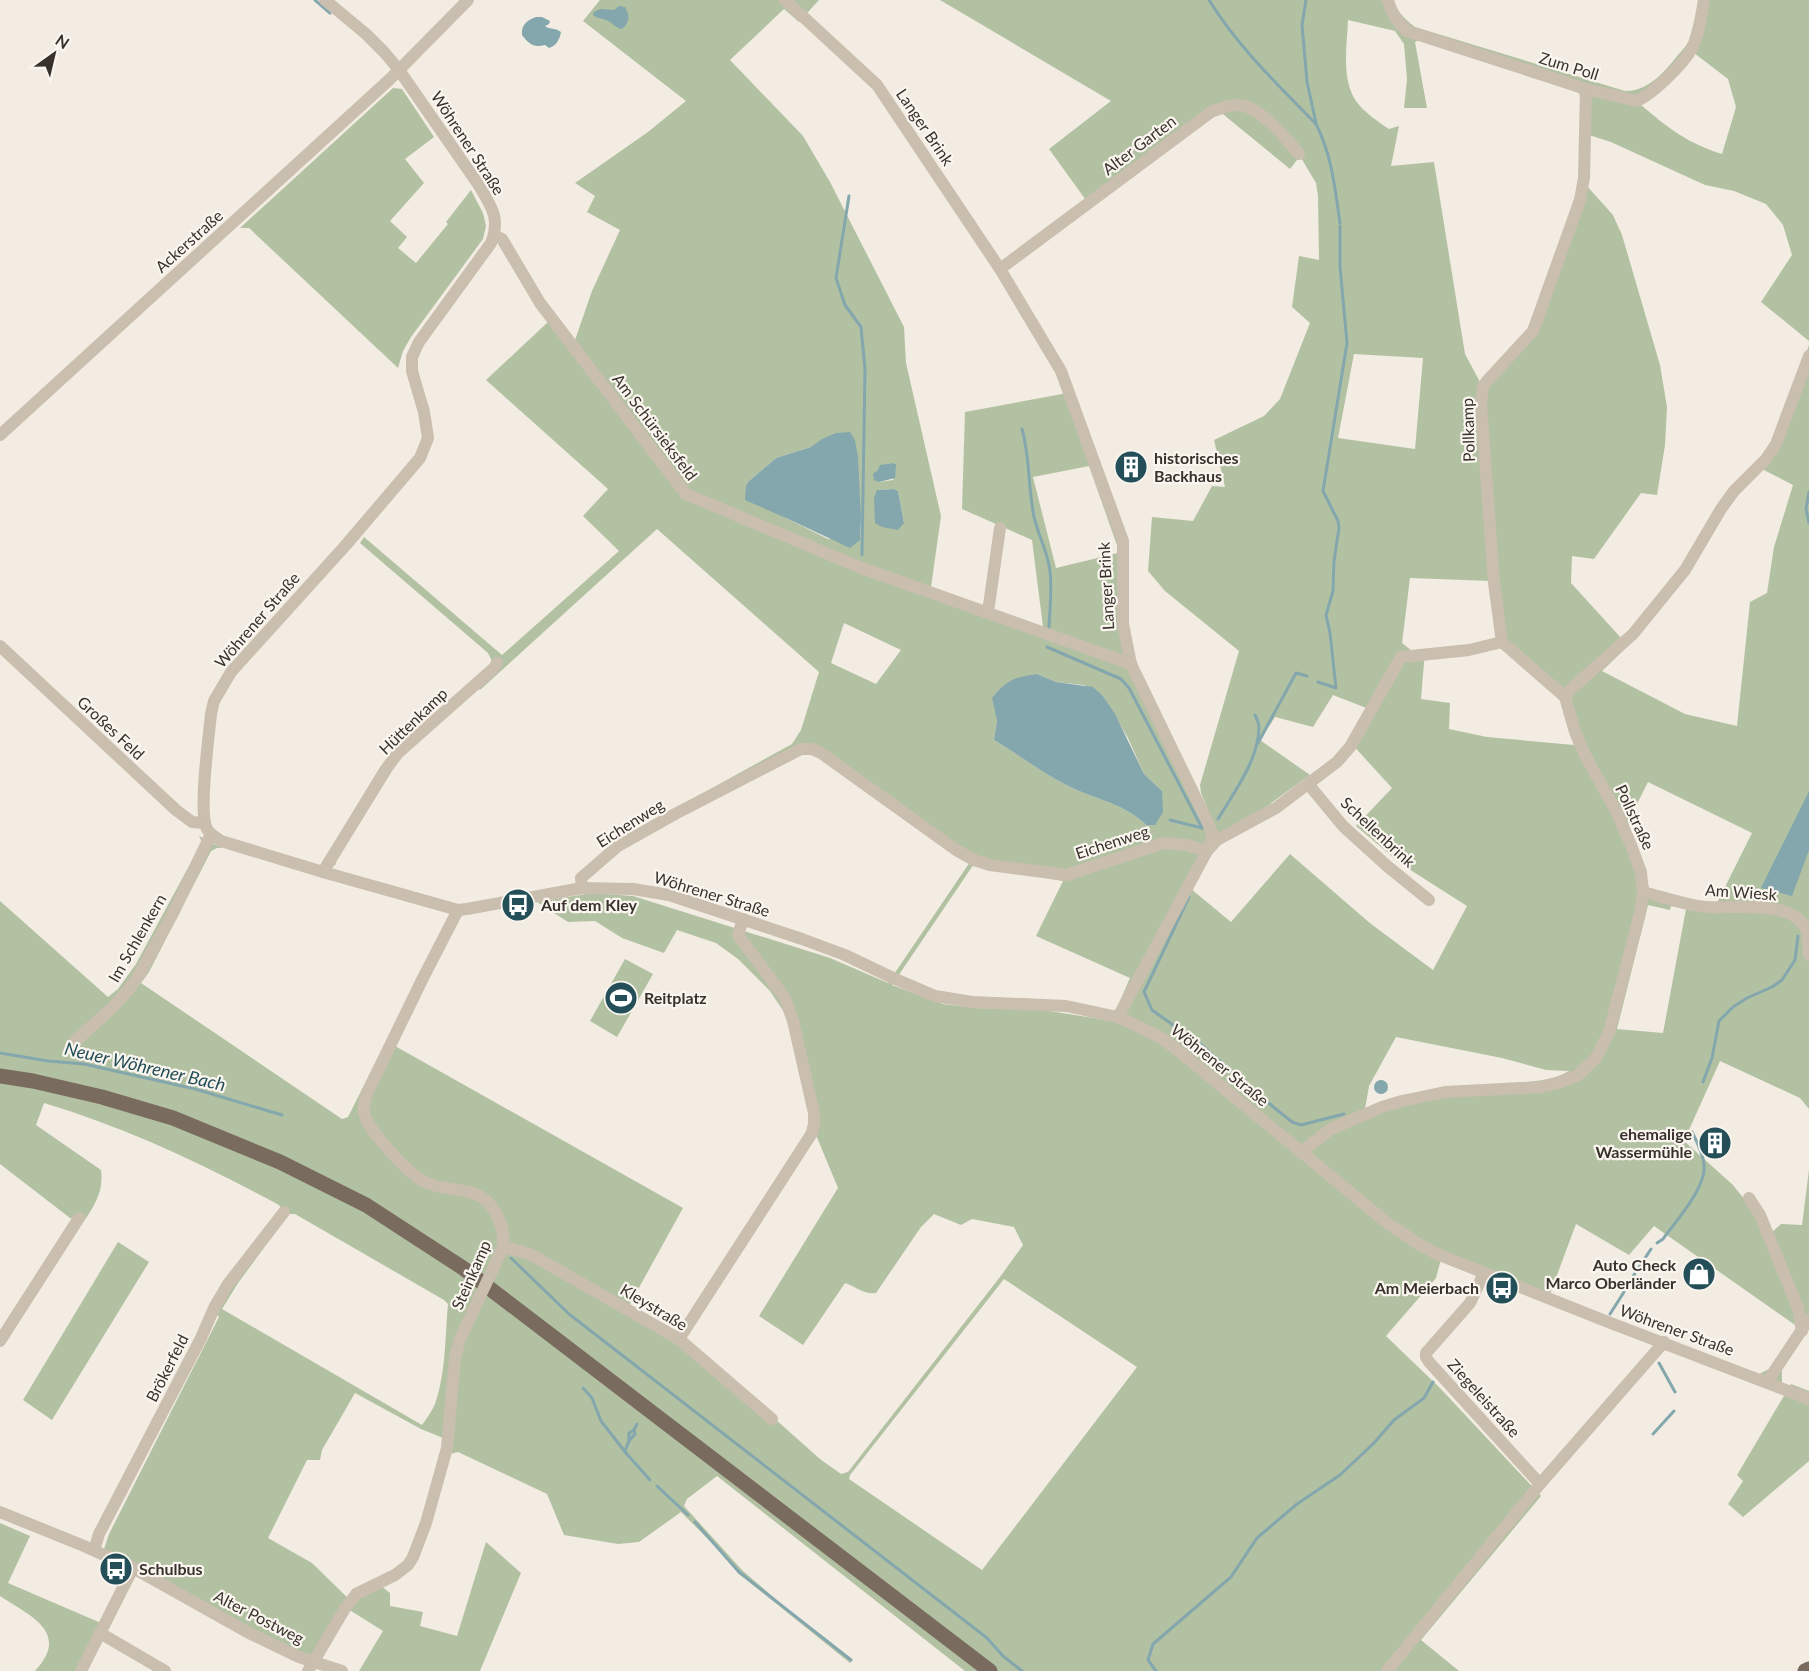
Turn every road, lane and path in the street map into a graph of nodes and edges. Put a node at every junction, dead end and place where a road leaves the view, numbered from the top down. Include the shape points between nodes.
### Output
1 (325, 0) edge
2 (468, 0) edge
3 (785, 0) edge
4 (1388, 0) edge
5 (1704, 0) edge
6 (399, 70) junction
7 (1586, 89) junction
8 (1299, 154) dead end
9 (494, 235) junction
10 (1000, 269) junction
11 (1809, 356) edge
12 (0, 435) edge
13 (1000, 528) dead end
14 (988, 612) junction
15 (1502, 642) junction
16 (0, 646) edge
17 (497, 663) dead end
18 (1131, 664) junction
19 (1565, 697) junction
20 (1309, 785) junction
21 (208, 828) junction
22 (1207, 851) junction
23 (323, 872) junction
24 (582, 888) junction
25 (1643, 892) junction
26 (1429, 900) dead end
27 (458, 910) junction
28 (742, 920) junction
29 (1809, 955) edge
30 (1118, 1017) junction
31 (71, 1045) dead end
32 (0, 1076) edge
33 (1301, 1152) junction
34 (1749, 1198) dead end
35 (285, 1212) dead end
36 (79, 1218) dead end
37 (501, 1252) junction
38 (1484, 1273) junction
39 (1809, 1319) edge
40 (1802, 1331) junction
41 (679, 1340) junction
42 (0, 1341) edge
43 (1664, 1342) junction
44 (1767, 1382) junction
45 (1809, 1399) edge
46 (772, 1419) dead end
47 (1540, 1484) junction
48 (0, 1512) edge
49 (94, 1550) junction
50 (133, 1568) junction
51 (100, 1633) junction
52 (310, 1667) edge
53 (81, 1671) edge
54 (165, 1671) edge
55 (342, 1671) edge
56 (990, 1671) edge
57 (1387, 1671) edge

1 - 6 street, Wöhrener Straße via 366,33
2 - 6 street, Ackerstraße
3 - 10 street, Langer Brink via 877,85
4 - 7 street, Zum Poll via 1394,16 1407,31
5 - 7 street, Zum Poll via 1691,50 1642,99 1636,101
6 - 9 street, Wöhrener Straße via 488,202 496,224
6 - 12 street, Ackerstraße
7 - 15 street, Pollkamp via 1582,189 1562,251 1533,331 1483,387 1494,583
8 - 10 street, Alter Garten via 1252,110 1240,105 1211,112
9 - 14 street, Am Schürsieksfeld via 502,239 540,303 686,494 859,567
9 - 21 street, Wöhrener Straße via 412,357 428,438 420,458 231,672 214,701 203,808
10 - 18 street, Langer Brink via 1061,371 1123,541 1123,624
11 - 19 street via 1776,444 1766,459 1734,490 1685,570 1633,634
13 - 14 street
14 - 18 street, Am Schürsieksfeld
15 - 19 street
15 - 20 street via 1469,650 1401,657 1350,747
16 - 21 street, Großes Feld via 176,810
17 - 23 street, Hüttenkamp via 398,753
18 - 22 street, Langer Brink via 1208,823 1213,836
19 - 25 street, Pollstraße via 1586,757 1631,845 1641,872
20 - 22 street via 1217,840
20 - 26 street, Schellenbrink via 1343,826
21 - 23 street, Wöhrener Straße via 221,841
21 - 31 street, Im Schlenkern via 174,911 139,975 114,1006
22 - 24 street, Eichenweg via 1164,843 1066,875 990,865 956,850 821,753 801,749 618,846 581,878
22 - 30 street, Langer Brink
23 - 27 street, Wöhrener Straße
24 - 27 street, Wöhrener Straße
24 - 28 street, Wöhrener Straße via 633,889 669,895
25 - 29 street, Am Wiesk via 1704,907 1782,910 1806,931
25 - 33 street, Pollstraße via 1609,1032 1596,1058 1577,1076 1541,1087 1444,1092 1402,1101 1331,1129
27 - 37 street, Steinkamp via 363,1108 386,1147 410,1172 424,1182 475,1193 487,1202 501,1224
28 - 30 street, Wöhrener Straße via 845,955 934,996 972,1002 1066,1006
28 - 41 street via 738,934 785,998 814,1124 806,1143
30 - 33 street, Wöhrener Straße via 1160,1037
32 - 56 main road via 33,1080 173,1118 280,1162 366,1205 463,1268
33 - 38 street, Wöhrener Straße via 1420,1245
34 - 40 street via 1760,1215 1798,1308
35 - 49 street, Brökerfeld via 215,1306
36 - 42 street
37 - 41 street, Kleystraße via 530,1254
37 - 52 street, Steinkamp, bridge via 454,1358 447,1448 413,1557 395,1575 356,1594
38 - 43 street, Wöhrener Straße
38 - 47 street, Ziegeleistraße via 1470,1303 1426,1357
39 - 40 street
40 - 44 street
41 - 46 street, Kleystraße
43 - 44 street, Wöhrener Straße
43 - 47 street
44 - 45 street, Wöhrener Straße
47 - 57 street
48 - 49 street, Alter Postweg
49 - 50 street, Alter Postweg
50 - 51 street
50 - 52 street, Alter Postweg
51 - 53 street
51 - 54 street
52 - 55 street, Alter Postweg

